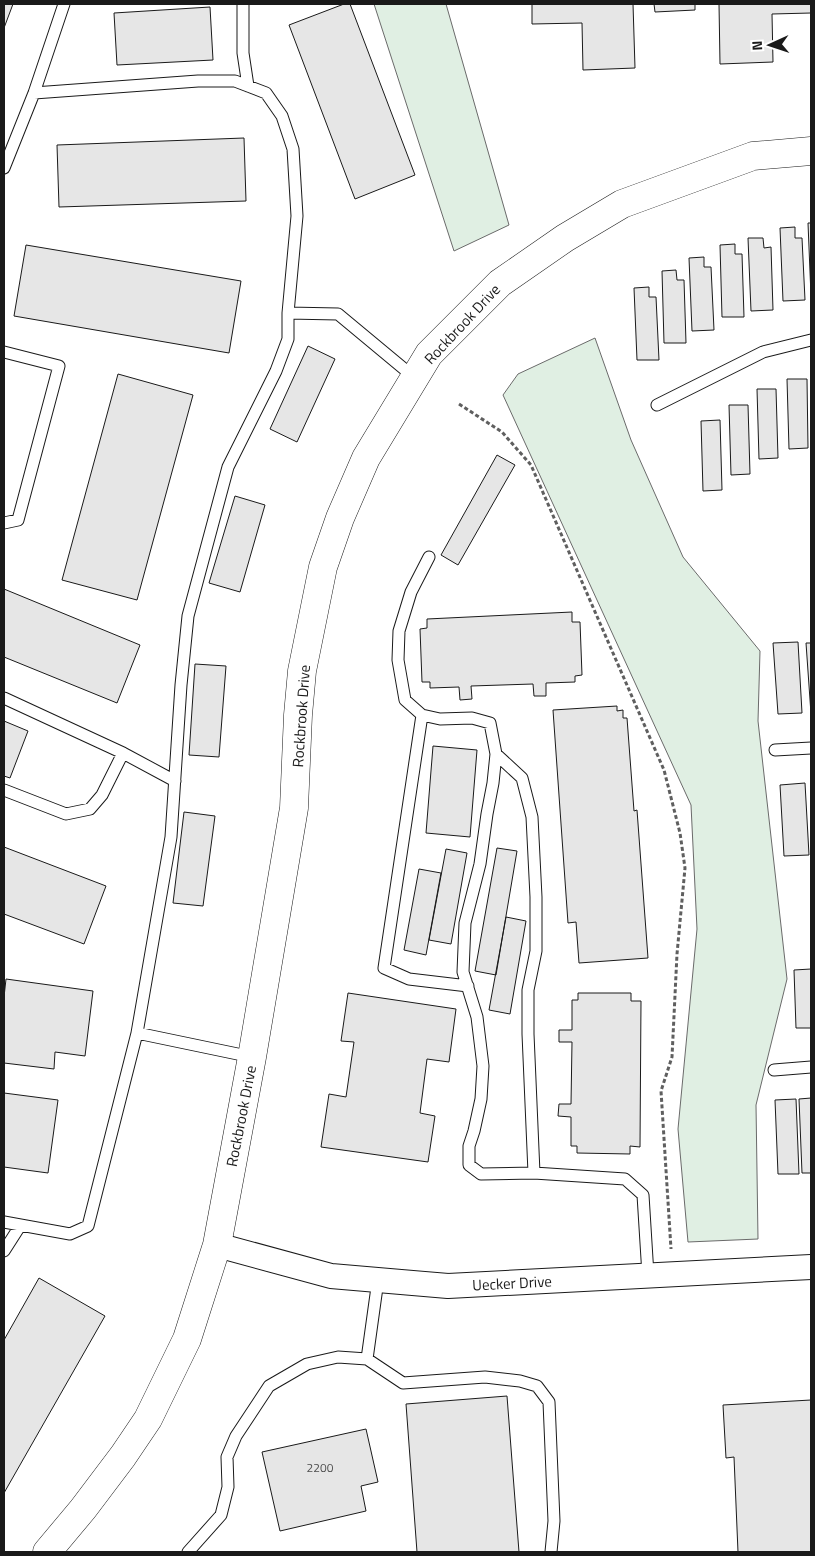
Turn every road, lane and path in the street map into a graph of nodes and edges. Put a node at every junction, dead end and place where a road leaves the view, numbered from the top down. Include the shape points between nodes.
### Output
1 (64, 4) edge
2 (243, 4) edge
3 (248, 86) junction
4 (34, 93) junction
5 (811, 151) edge
6 (4, 168) edge
7 (288, 313) junction
8 (811, 340) edge
9 (4, 352) edge
10 (415, 378) junction
11 (459, 404) dead end
12 (657, 405) dead end
13 (4, 523) edge
14 (429, 557) dead end
15 (4, 698) edge
16 (422, 715) junction
17 (811, 748) edge
18 (775, 750) dead end
19 (123, 753) junction
20 (496, 754) junction
21 (175, 781) junction
22 (4, 790) edge
23 (468, 986) junction
24 (138, 1033) junction
25 (252, 1057) junction
26 (811, 1067) edge
27 (774, 1070) dead end
28 (534, 1173) junction
29 (4, 1222) edge
30 (20, 1226) junction
31 (217, 1245) junction
32 (4, 1250) edge
33 (811, 1267) edge
34 (674, 1274) junction
35 (648, 1275) junction
36 (378, 1280) junction
37 (367, 1359) junction
38 (47, 1552) edge
39 (188, 1552) edge
40 (551, 1552) edge

1 - 4 lane
2 - 3 lane
3 - 4 lane via 235,81 198,81
3 - 7 lane via 266,93 282,116 293,149 297,216
4 - 6 lane
5 - 10 street, Rockbrook Drive via 753,156 622,204 500,282 429,354
7 - 10 lane via 338,314
7 - 21 lane via 288,339 279,363 228,467 188,616
8 - 12 lane via 763,352
9 - 13 lane via 60,366 18,520
10 - 25 street, Rockbrook Drive via 366,458 323,567 302,671 294,808
11 - 34 path via 502,432 531,465 664,770 680,833 685,868 672,1057 661,1091
14 - 16 lane via 411,592 399,631 398,660 405,700
15 - 19 lane
16 - 20 lane via 472,718 490,723
16 - 23 lane via 384,968 409,979
17 - 18 lane
19 - 21 lane
19 - 22 lane via 102,795 90,809 66,814
20 - 23 lane via 480,864 465,923 463,972
20 - 28 lane via 522,778 532,817 536,951 528,990 528,1034
21 - 24 lane via 171,837
23 - 28 lane via 477,1017 483,1066 481,1099 468,1146 469,1165 481,1174
24 - 25 lane
24 - 30 lane via 88,1226 70,1234
25 - 31 street, Rockbrook Drive
26 - 27 lane
28 - 35 lane via 626,1179 643,1195
29 - 30 lane
30 - 32 lane
31 - 36 street, Uecker Drive via 331,1276
31 - 38 street, Rockbrook Drive via 186,1340 148,1419 83,1509
33 - 34 street, Uecker Drive
34 - 35 street, Uecker Drive
35 - 36 street, Uecker Drive via 448,1286
36 - 37 lane
37 - 39 lane via 338,1357 307,1364 269,1386 236,1436 227,1457 228,1487 220,1515
37 - 40 lane via 403,1383 485,1377 537,1386 549,1402 554,1521

